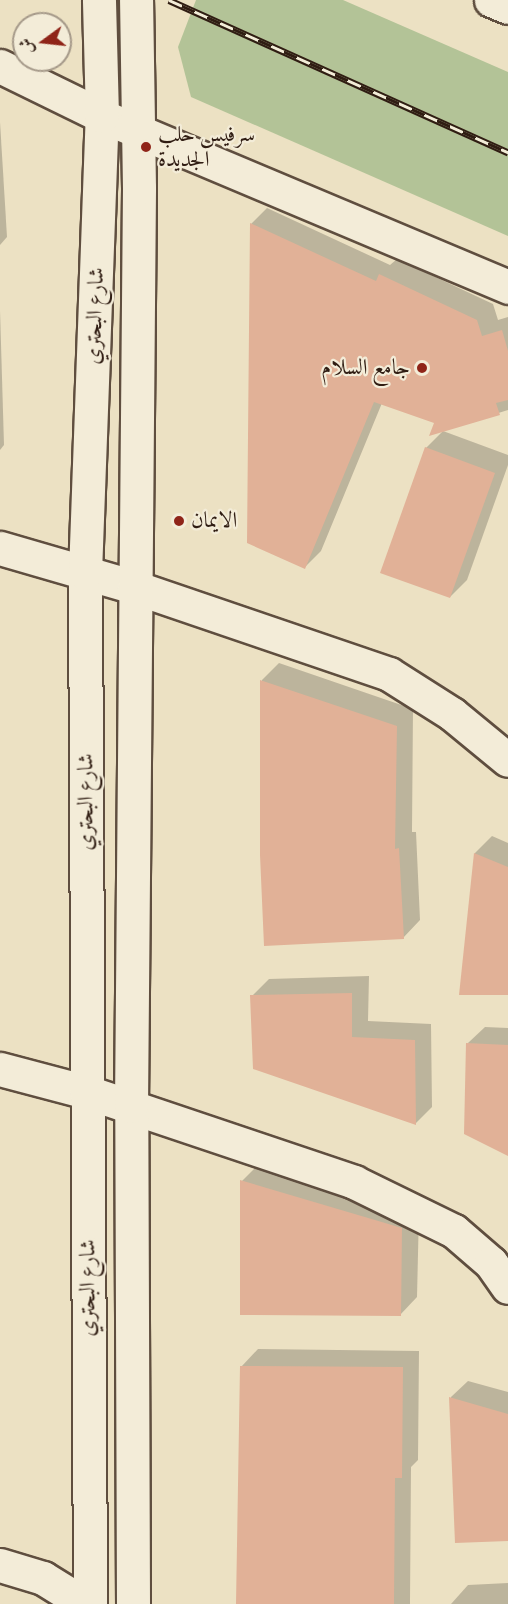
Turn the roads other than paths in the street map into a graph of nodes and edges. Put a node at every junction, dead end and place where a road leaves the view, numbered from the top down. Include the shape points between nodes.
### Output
1 (99, 0) edge
2 (136, 0) edge
3 (491, 0) edge
4 (508, 7) edge
5 (0, 66) edge
6 (102, 116) junction
7 (139, 132) junction
8 (508, 287) edge
9 (0, 549) edge
10 (85, 573) junction
11 (134, 587) junction
12 (508, 760) edge
13 (0, 1069) edge
14 (87, 1092) junction
15 (131, 1106) junction
16 (508, 1287) edge
17 (0, 1565) edge
18 (87, 1604) edge
19 (133, 1604) edge

1 - 6 main road, شارع البحتري
2 - 7 main road
3 - 4 main road
5 - 6 main road
6 - 7 main road
6 - 10 main road, شارع البحتري
7 - 8 main road
7 - 11 main road
9 - 10 main road
10 - 11 main road
10 - 14 main road, شارع البحتري
11 - 12 main road via 389,674 452,714
11 - 15 main road
13 - 14 main road
14 - 15 main road
14 - 18 main road, شارع البحتري
15 - 16 main road via 354,1182 434,1219 474,1246
15 - 19 main road
17 - 18 main road via 42,1578

